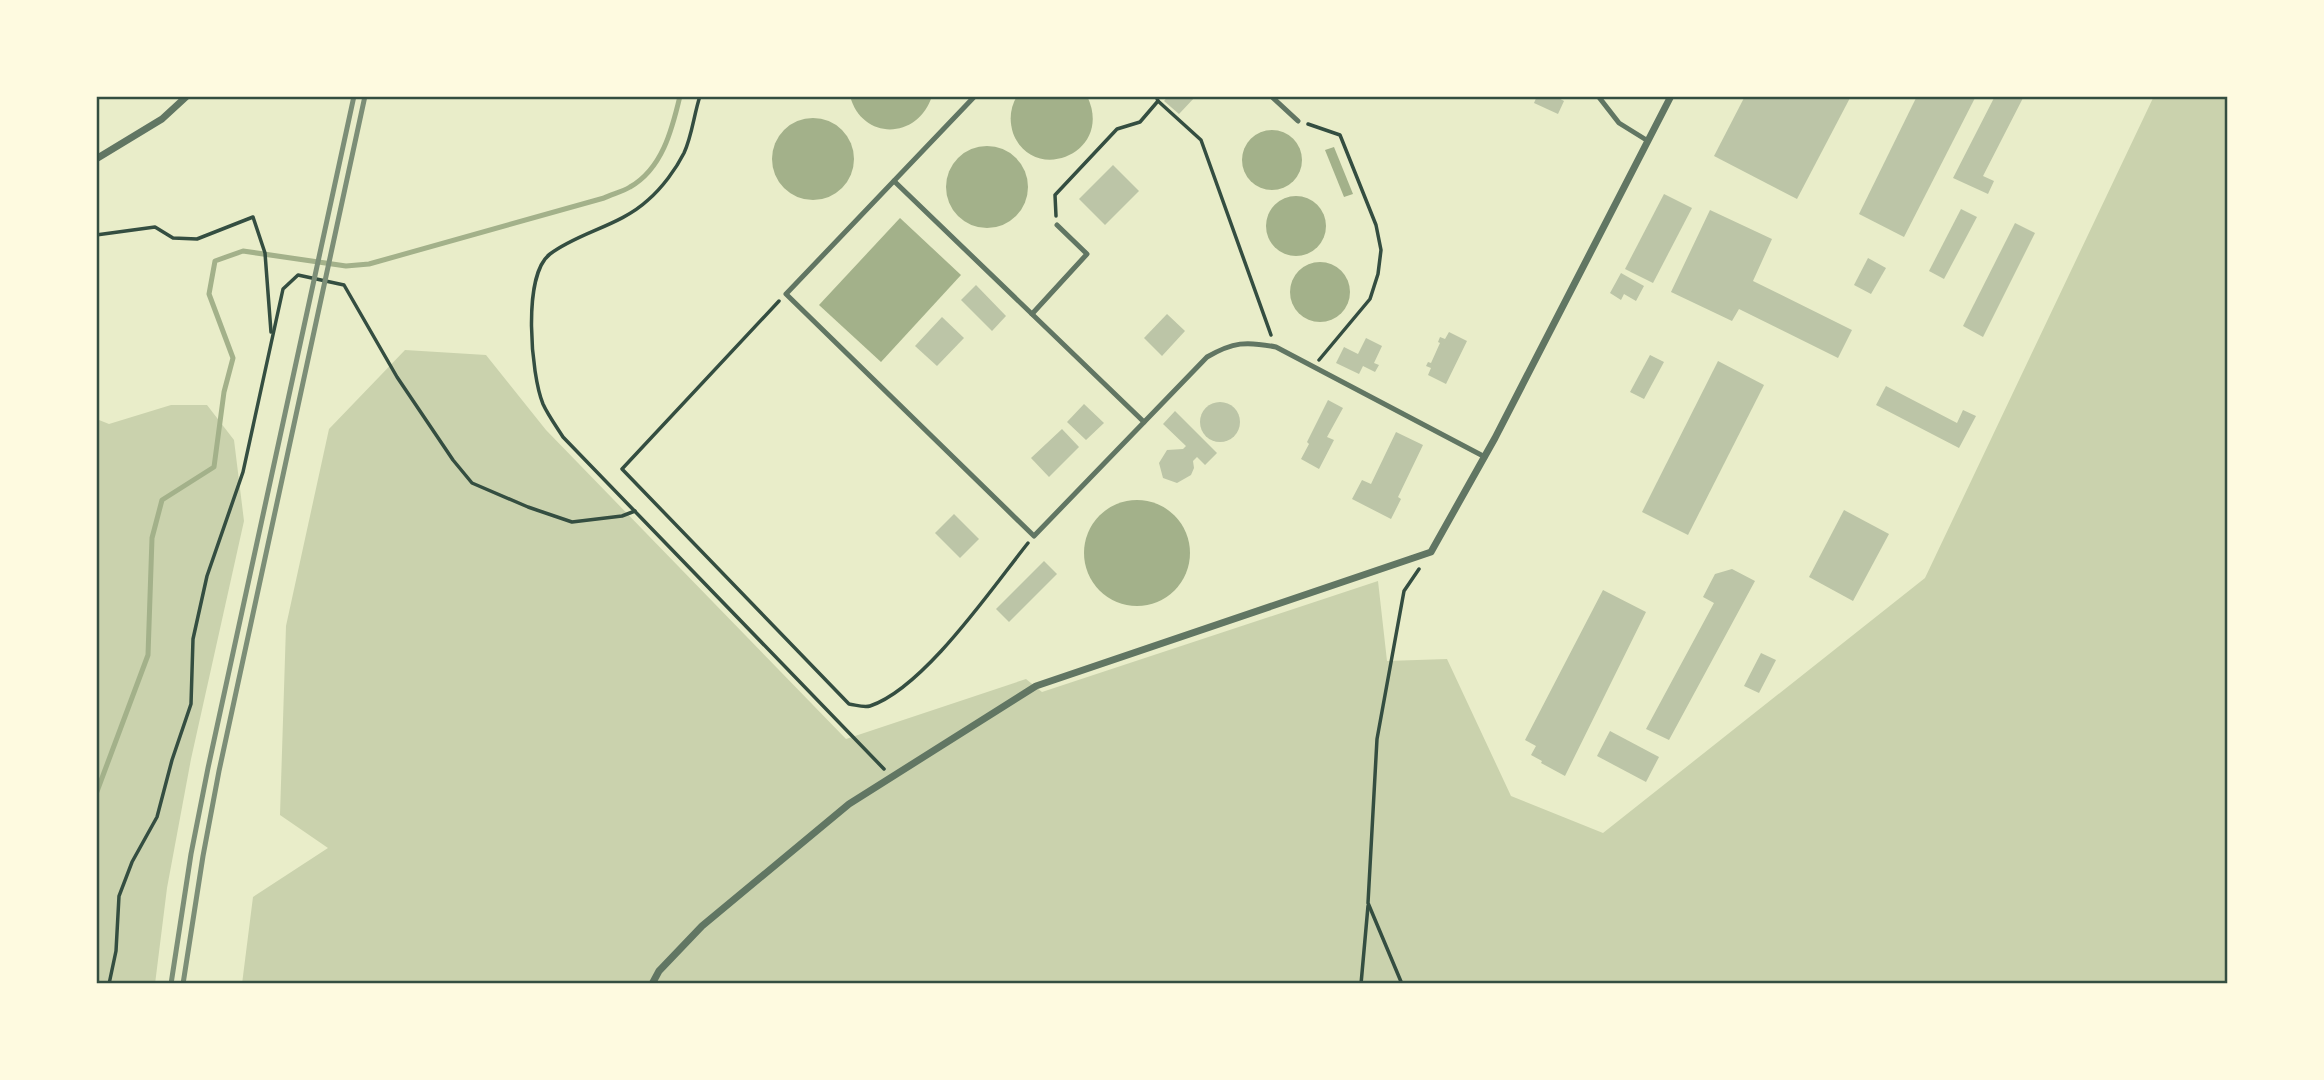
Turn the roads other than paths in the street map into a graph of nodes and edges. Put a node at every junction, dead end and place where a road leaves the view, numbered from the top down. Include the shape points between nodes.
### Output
1 (187, 96) edge
2 (975, 96) edge
3 (1271, 96) edge
4 (1598, 96) edge
5 (1671, 96) edge
6 (1298, 121) road end
7 (1648, 141) junction
8 (96, 159) edge
9 (894, 181) junction
10 (1057, 225) road end
11 (1032, 314) junction
12 (1144, 422) junction
13 (1485, 457) junction
14 (652, 984) edge

1 - 8 street via 162,119
2 - 9 lane
3 - 6 lane
4 - 7 lane via 1619,123
5 - 7 street
7 - 13 street
9 - 11 lane
9 - 12 lane via 786,294 1034,536
10 - 11 lane via 1087,254
11 - 12 lane
12 - 13 lane via 1207,357 1227,345 1251,342 1276,347
13 - 14 street via 1432,552 1036,685 849,804 702,926

